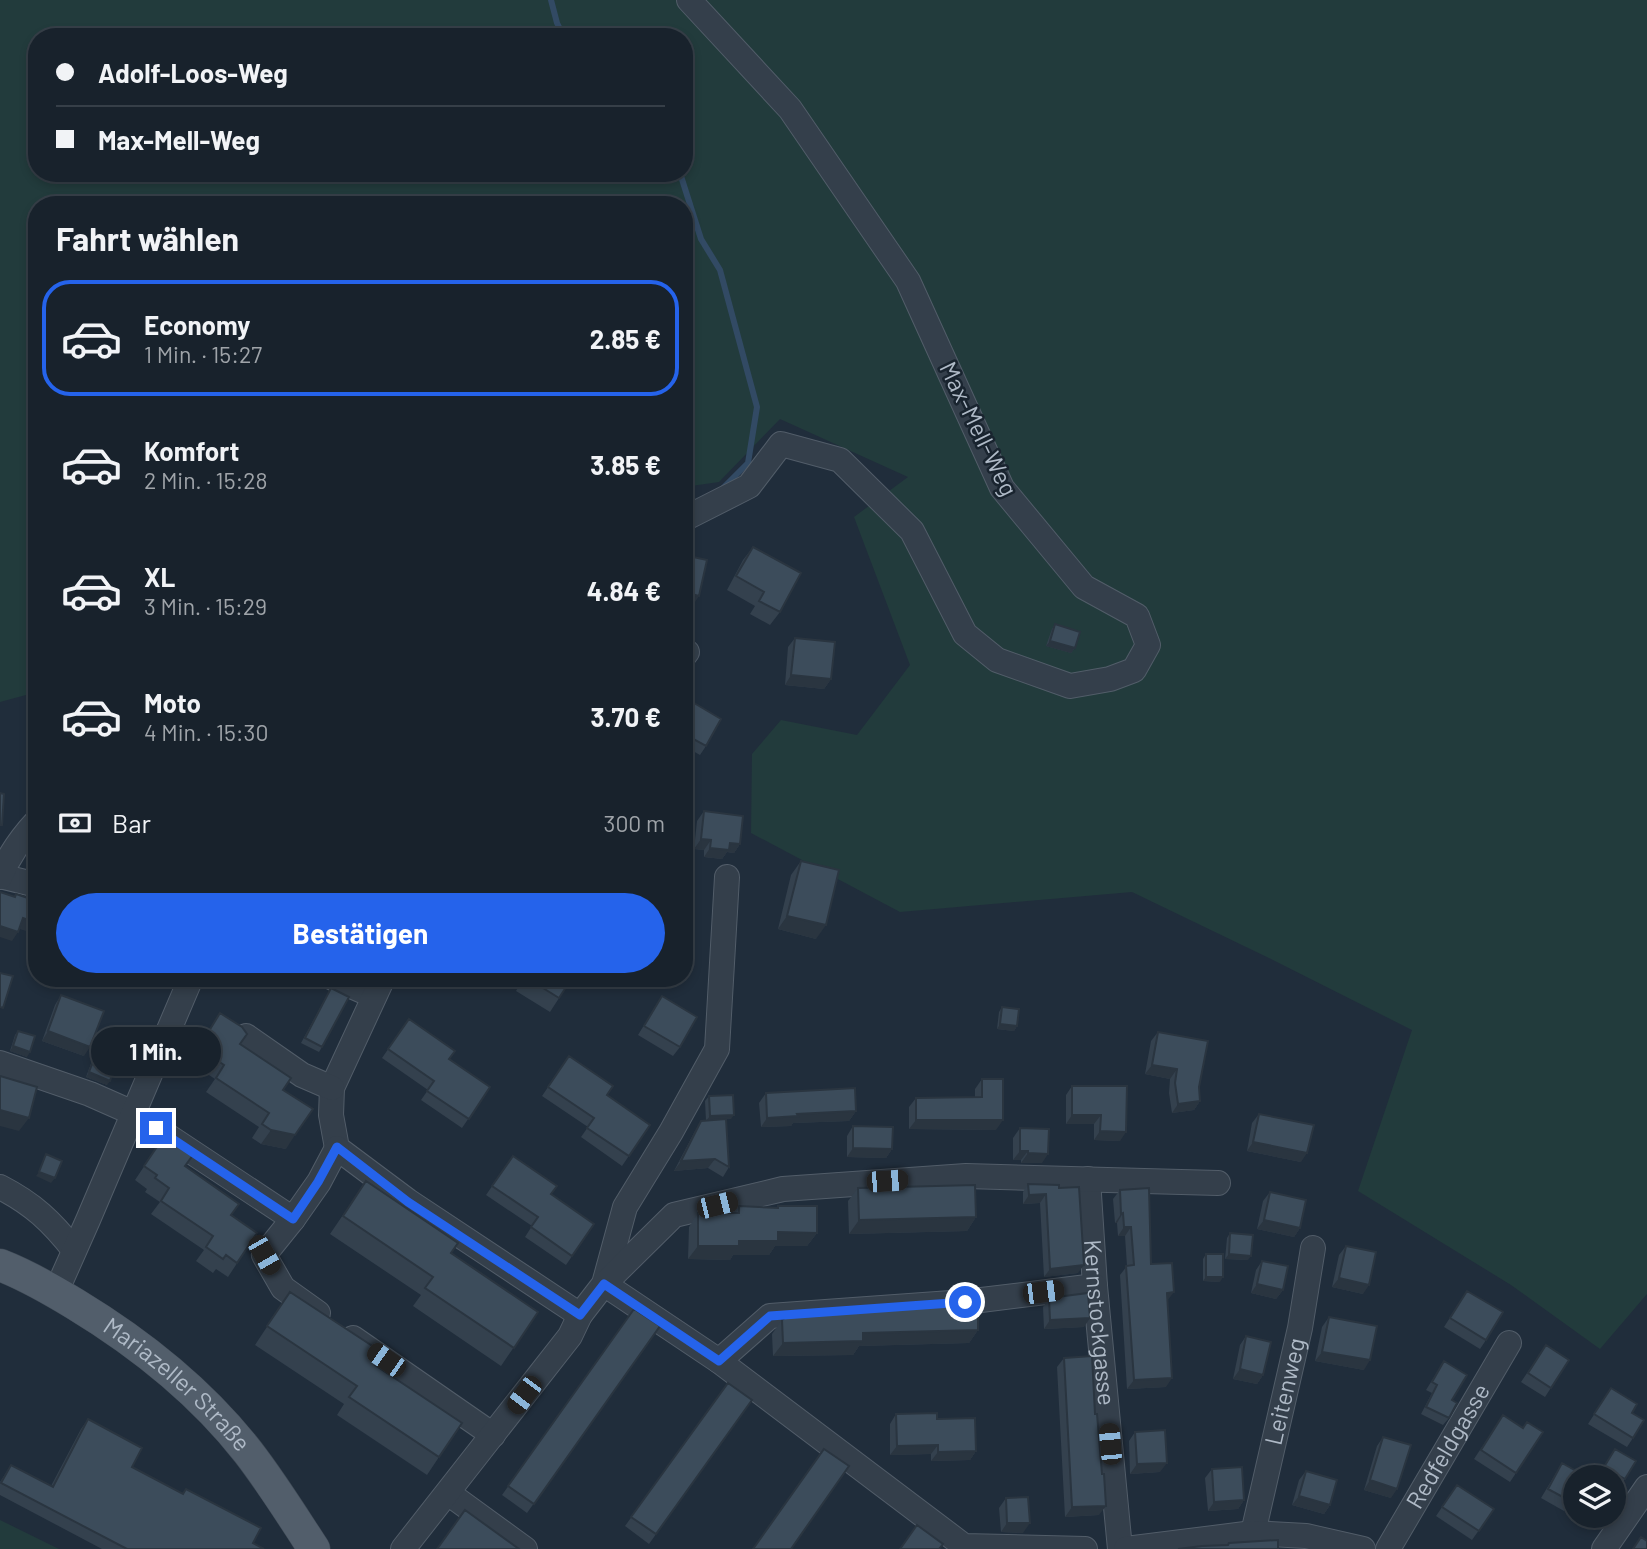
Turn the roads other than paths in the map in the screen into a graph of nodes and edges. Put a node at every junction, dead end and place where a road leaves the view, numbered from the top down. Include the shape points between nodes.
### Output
1 (689, 0) edge
2 (693, 514) edge
3 (28, 832) edge
4 (0, 877) edge
5 (727, 877) dead end
6 (28, 883) edge
7 (187, 987) edge
8 (378, 987) edge
9 (246, 1036) edge
10 (0, 1063) edge
11 (332, 1088) junction
12 (133, 1113) junction
13 (337, 1147) junction
14 (1088, 1179) junction
15 (1219, 1183) dead end
16 (0, 1187) edge
17 (293, 1219) junction
18 (1313, 1248) dead end
19 (74, 1250) junction
20 (0, 1265) edge
21 (604, 1284) junction
22 (1095, 1286) junction
23 (55, 1292) junction
24 (580, 1315) junction
25 (1509, 1343) dead end
26 (719, 1361) junction
27 (493, 1435) junction
28 (1647, 1487) edge
29 (448, 1493) junction
30 (1253, 1533) junction
31 (963, 1548) edge
32 (314, 1549) edge
33 (403, 1549) edge
34 (526, 1549) edge
35 (1084, 1549) edge
36 (1120, 1549) edge
37 (1126, 1549) edge
38 (1363, 1549) edge
39 (1388, 1549) edge
40 (1604, 1549) edge

1 - 2 street, Max-Mell-Weg via 790,109 908,281 1002,488 1084,587 1137,616 1148,645 1134,670 1070,686 997,660 965,634 912,531 840,460 781,443 750,486
3 - 4 street
4 - 6 street
5 - 21 street via 717,1049 625,1207
7 - 12 street
8 - 11 street
9 - 11 street via 302,1075
10 - 12 street
11 - 13 street
12 - 17 street
12 - 19 street
13 - 17 street
13 - 24 street via 408,1202
14 - 15 street
14 - 21 street via 966,1176 783,1189 674,1216
14 - 22 street, Kernstockgasse
16 - 19 street via 55,1225
17 - 27 street via 264,1255 283,1288
18 - 30 street, Leitenweg via 1300,1328
19 - 23 street
20 - 23 main road, Mariazeller Straße
21 - 24 street
21 - 26 street
22 - 26 street via 965,1302 770,1316
22 - 36 street, Kernstockgasse
23 - 32 main road, Mariazeller Straße via 142,1348 219,1419 248,1452
24 - 27 street via 570,1336
25 - 39 street, Redfeldgasse
26 - 31 street
27 - 29 street
28 - 40 street
29 - 33 street
29 - 34 street
30 - 37 street
30 - 38 street via 1307,1536
31 - 35 street

